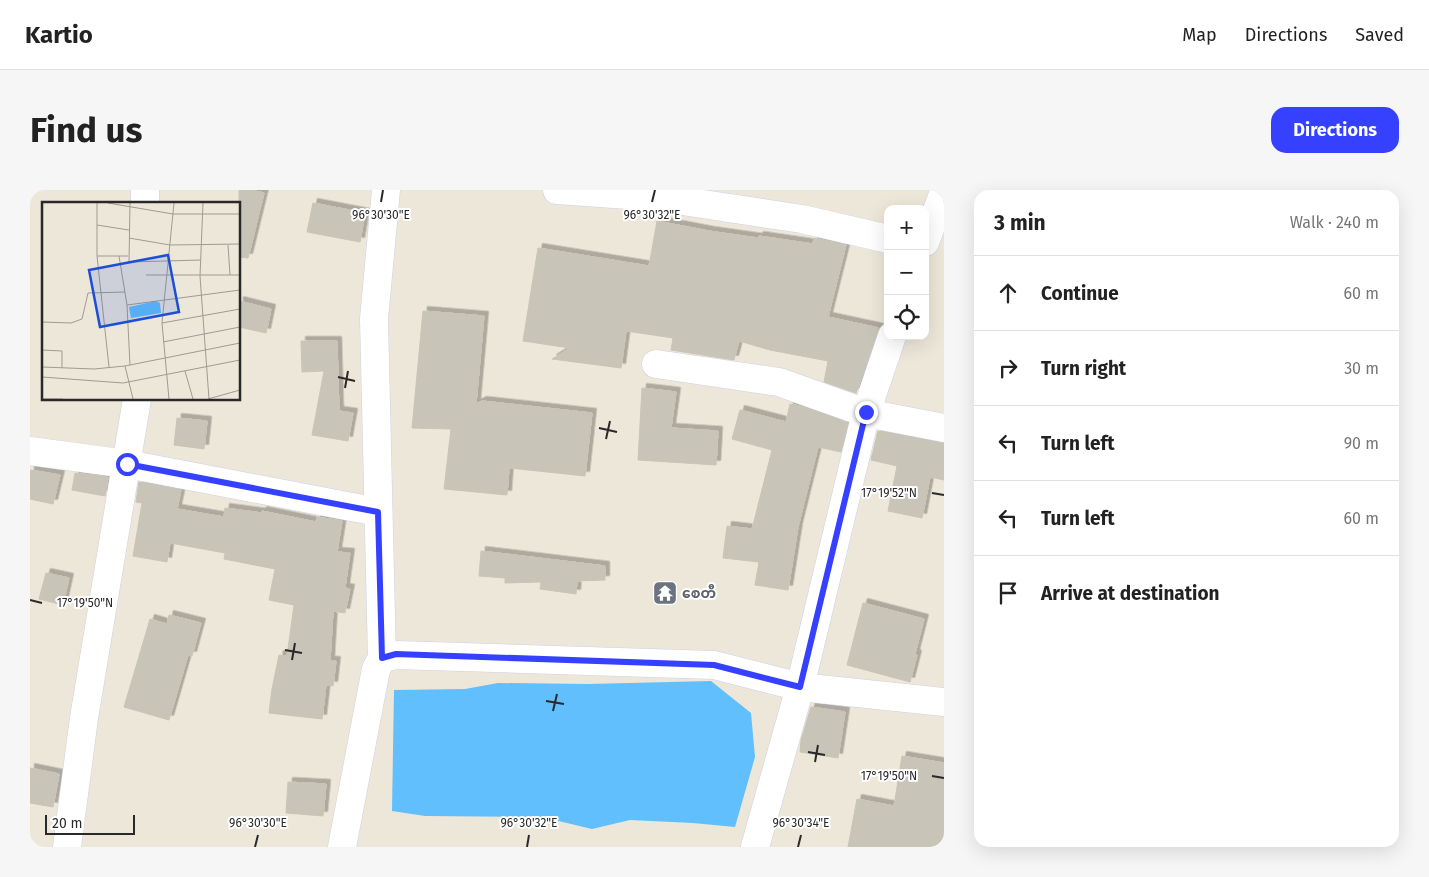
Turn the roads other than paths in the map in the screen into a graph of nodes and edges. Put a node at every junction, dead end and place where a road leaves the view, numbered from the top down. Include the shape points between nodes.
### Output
1 (386, 190) edge
2 (557, 190) edge
3 (944, 192) edge
4 (929, 231) edge
5 (884, 238) edge
6 (929, 248) edge
7 (944, 251) edge
8 (891, 340) edge
9 (656, 364) dead end
10 (137, 400) edge
11 (866, 412) junction
12 (944, 428) edge
13 (30, 451) edge
14 (127, 464) junction
15 (378, 512) junction
16 (382, 658) junction
17 (800, 687) junction
18 (944, 702) edge
19 (67, 847) edge
20 (342, 847) edge
21 (755, 847) edge

1 - 15 street via 374,319
2 - 5 street via 656,197 802,219
3 - 4 street
6 - 7 street
8 - 11 street
9 - 11 street via 779,382
10 - 14 street
11 - 12 street
11 - 17 street
13 - 14 street
14 - 15 street
14 - 19 street via 84,718
15 - 16 street
16 - 17 street via 396,654 714,665
16 - 20 street via 376,670
17 - 18 street
17 - 21 street

